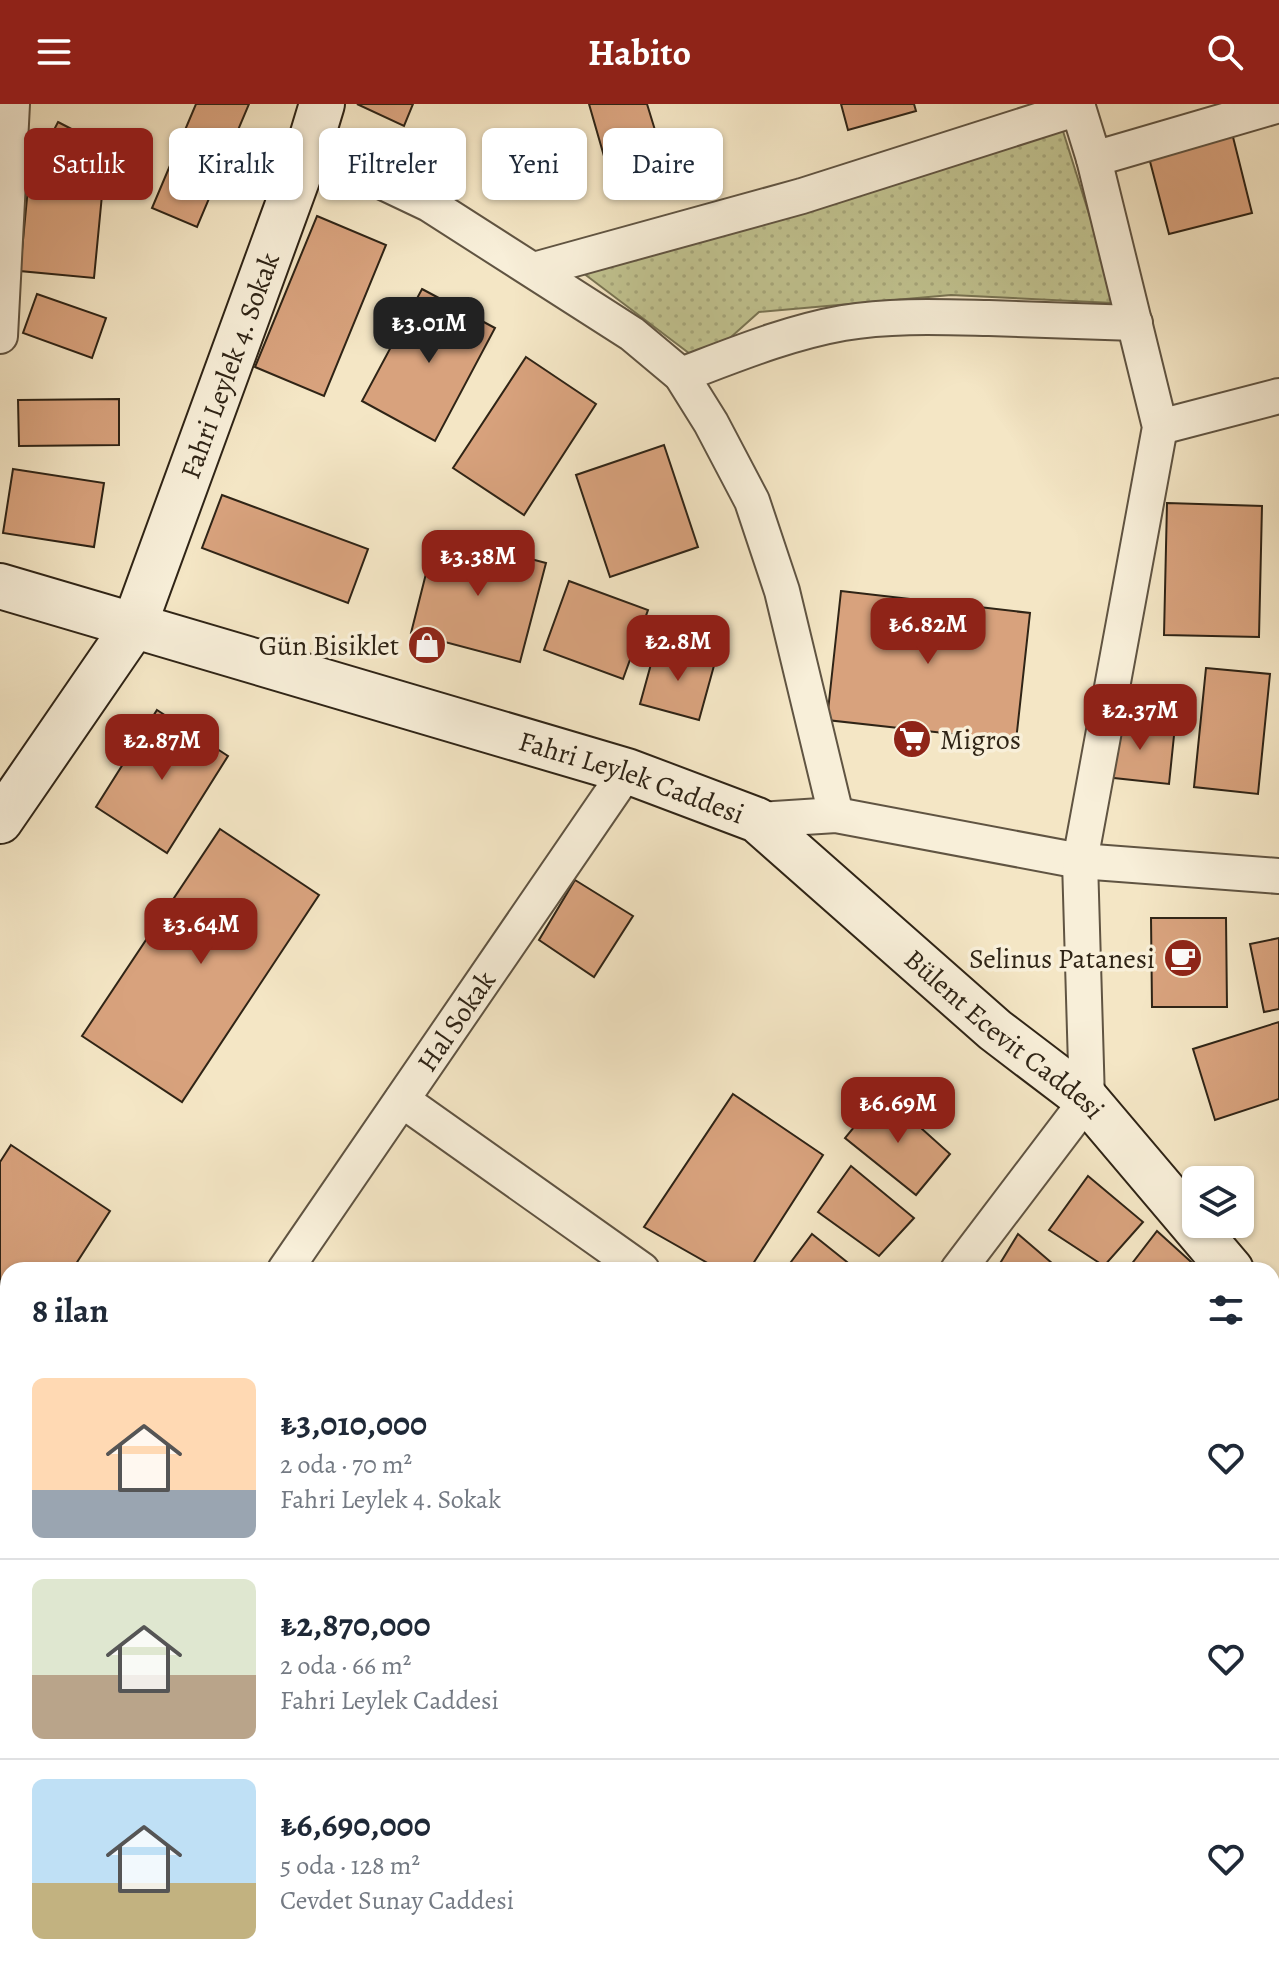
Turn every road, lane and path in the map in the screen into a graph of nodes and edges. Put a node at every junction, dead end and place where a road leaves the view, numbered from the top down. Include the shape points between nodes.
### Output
1 (12, 104) edge
2 (322, 104) edge
3 (1279, 105) edge
4 (1078, 106) edge
5 (309, 147) junction
6 (1094, 159) junction
7 (534, 270) junction
8 (1135, 323) junction
9 (0, 336) edge
10 (681, 375) junction
11 (1279, 396) edge
12 (1160, 427) junction
13 (0, 586) edge
14 (134, 626) junction
15 (627, 771) junction
16 (836, 815) junction
17 (757, 820) junction
18 (0, 821) edge
19 (1080, 861) junction
20 (1279, 876) edge
21 (402, 1100) junction
22 (1087, 1100) junction
23 (291, 1262) edge
24 (631, 1262) edge
25 (964, 1262) edge
26 (1224, 1262) edge

1 - 9 street
2 - 5 street, Fahri Leylek 4. Sokak
3 - 6 street
4 - 6 street
4 - 7 street via 802,196
5 - 7 street via 429,204
5 - 14 street, Fahri Leylek 4. Sokak
6 - 8 street
7 - 10 street via 632,334
8 - 10 street via 883,318 803,332
8 - 12 street
10 - 16 street via 752,501 782,591
11 - 12 street
12 - 19 street
13 - 14 street, Fahri Leylek Caddesi
14 - 15 street, Fahri Leylek Caddesi
14 - 18 street, Fahri Leylek 4. Sokak
15 - 17 street, Fahri Leylek Caddesi
15 - 21 street, Hal Sokak
16 - 17 street, Fahri Leylek Caddesi
16 - 19 street, Fahri Leylek Caddesi
17 - 22 street, Bülent Ecevit Caddesi via 995,1030
19 - 20 street, Fahri Leylek Caddesi
19 - 22 street
21 - 23 street, Hal Sokak
21 - 24 street
22 - 25 street
22 - 26 street, Bülent Ecevit Caddesi

